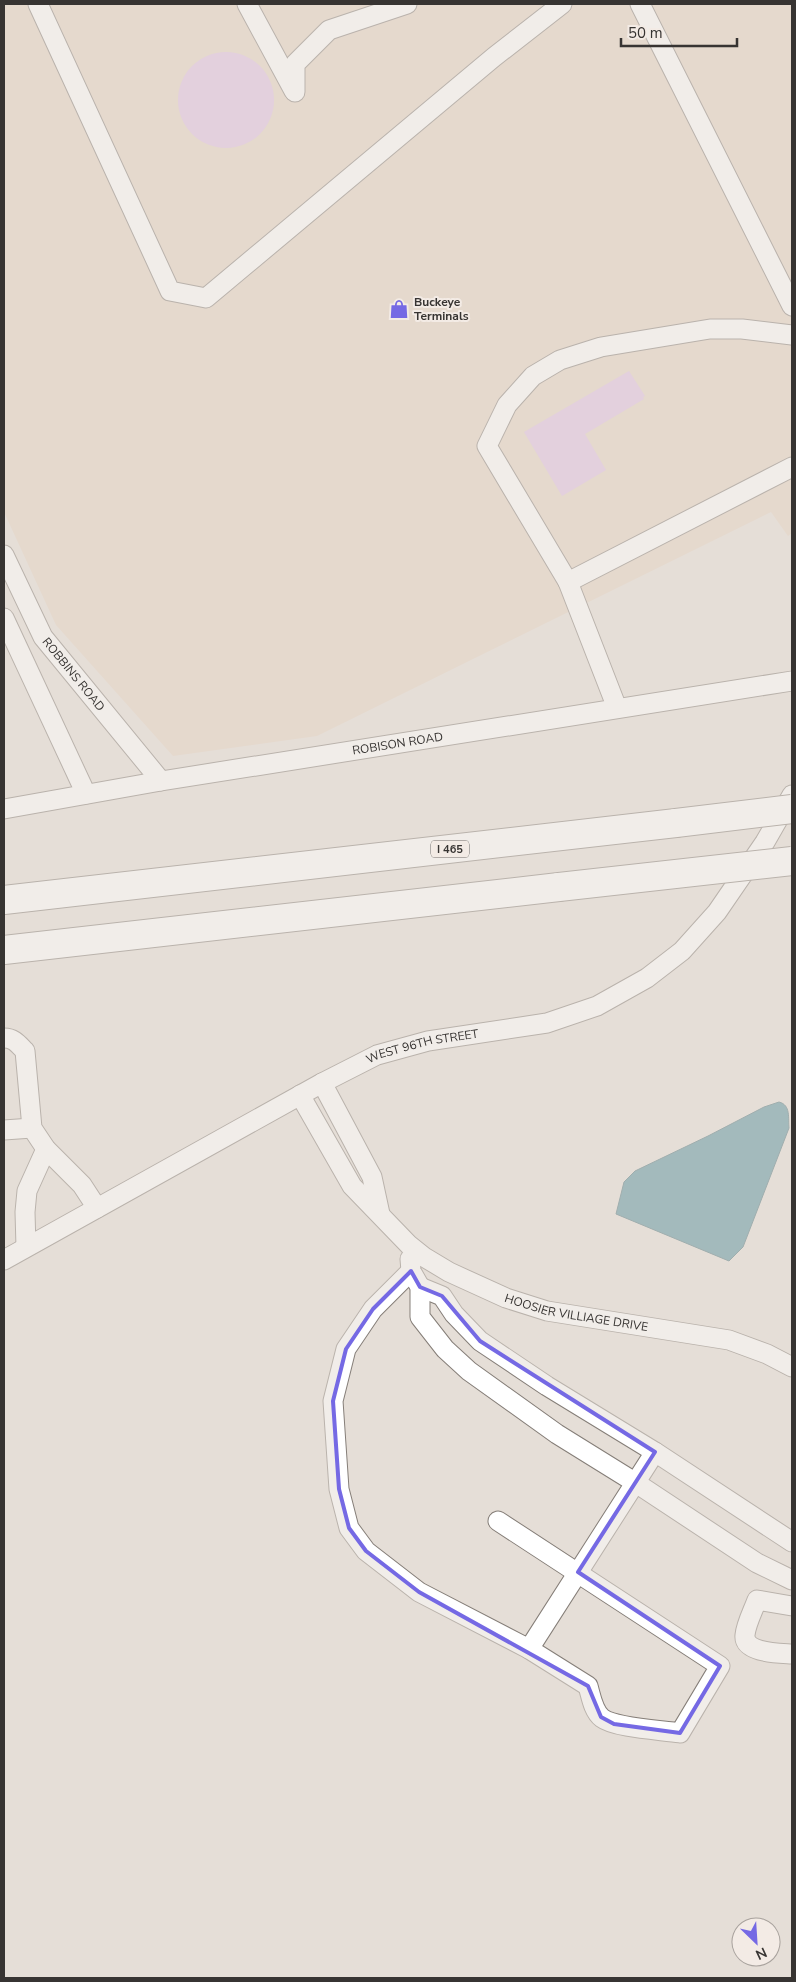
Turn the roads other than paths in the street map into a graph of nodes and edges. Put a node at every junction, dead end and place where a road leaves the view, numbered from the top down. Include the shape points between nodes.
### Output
1 (38, 4) edge
2 (247, 4) edge
3 (407, 4) edge
4 (562, 4) edge
5 (640, 4) edge
6 (792, 306) edge
7 (792, 334) edge
8 (792, 467) edge
9 (4, 555) edge
10 (568, 582) junction
11 (4, 618) edge
12 (792, 681) edge
13 (617, 708) junction
14 (161, 780) junction
15 (86, 794) junction
16 (792, 795) edge
17 (4, 809) edge
18 (792, 809) edge
19 (792, 861) edge
20 (4, 900) edge
21 (4, 950) edge
22 (4, 1038) edge
23 (322, 1083) junction
24 (300, 1095) junction
25 (32, 1128) junction
26 (4, 1130) edge
27 (46, 1149) junction
28 (97, 1208) junction
29 (380, 1215) junction
30 (409, 1245) junction
31 (26, 1247) junction
32 (4, 1260) edge
33 (411, 1271) junction
34 (420, 1287) junction
35 (792, 1366) edge
36 (655, 1452) junction
37 (636, 1483) junction
38 (498, 1520) dead end
39 (792, 1542) edge
40 (578, 1572) junction
41 (792, 1580) edge
42 (792, 1606) edge
43 (529, 1649) junction
44 (792, 1654) edge

1 - 4 street via 170,292 206,298 486,63
2 - 3 street via 295,92 296,64 329,30
5 - 6 street
7 - 10 street via 710,329 601,347 560,360 533,376 507,404 487,446
8 - 10 street
9 - 14 street, ROBBINS ROAD via 44,637
10 - 13 street
11 - 15 street
12 - 13 street, ROBISON ROAD
13 - 14 street, ROBISON ROAD
14 - 15 street, ROBISON ROAD
15 - 17 street, ROBISON ROAD
16 - 23 street, WEST 96TH STREET via 766,842 717,912 682,951 647,978 597,1006 547,1023 428,1041 377,1056
18 - 20 highway, I 465, bridge
19 - 21 highway, bridge
22 - 25 street via 17,1042 25,1051
23 - 24 street, WEST 96TH STREET
23 - 29 street via 372,1177
24 - 28 street, WEST 96TH STREET
24 - 29 street, HOOSIER VILLIAGE DRIVE via 352,1186
25 - 26 street
25 - 27 street
27 - 28 street via 82,1185
27 - 31 street via 27,1191
28 - 31 street, WEST 96TH STREET
29 - 30 street, HOOSIER VILLIAGE DRIVE
30 - 33 street
30 - 35 street, HOOSIER VILLIAGE DRIVE via 424,1257 476,1285 527,1305 561,1314 729,1340
31 - 32 street, WEST 96TH STREET
33 - 34 street
33 - 43 street via 373,1309 346,1349 333,1401 339,1489 348,1528 366,1551 419,1592
34 - 36 street via 442,1296 480,1341
34 - 37 street via 420,1317 445,1349 557,1434
36 - 37 street
36 - 39 street
37 - 40 street
37 - 41 street via 757,1563
38 - 40 street
40 - 43 street
40 - 43 street via 720,1666 680,1733 614,1724 601,1718 588,1686
42 - 44 street via 757,1600 744,1635 753,1649

